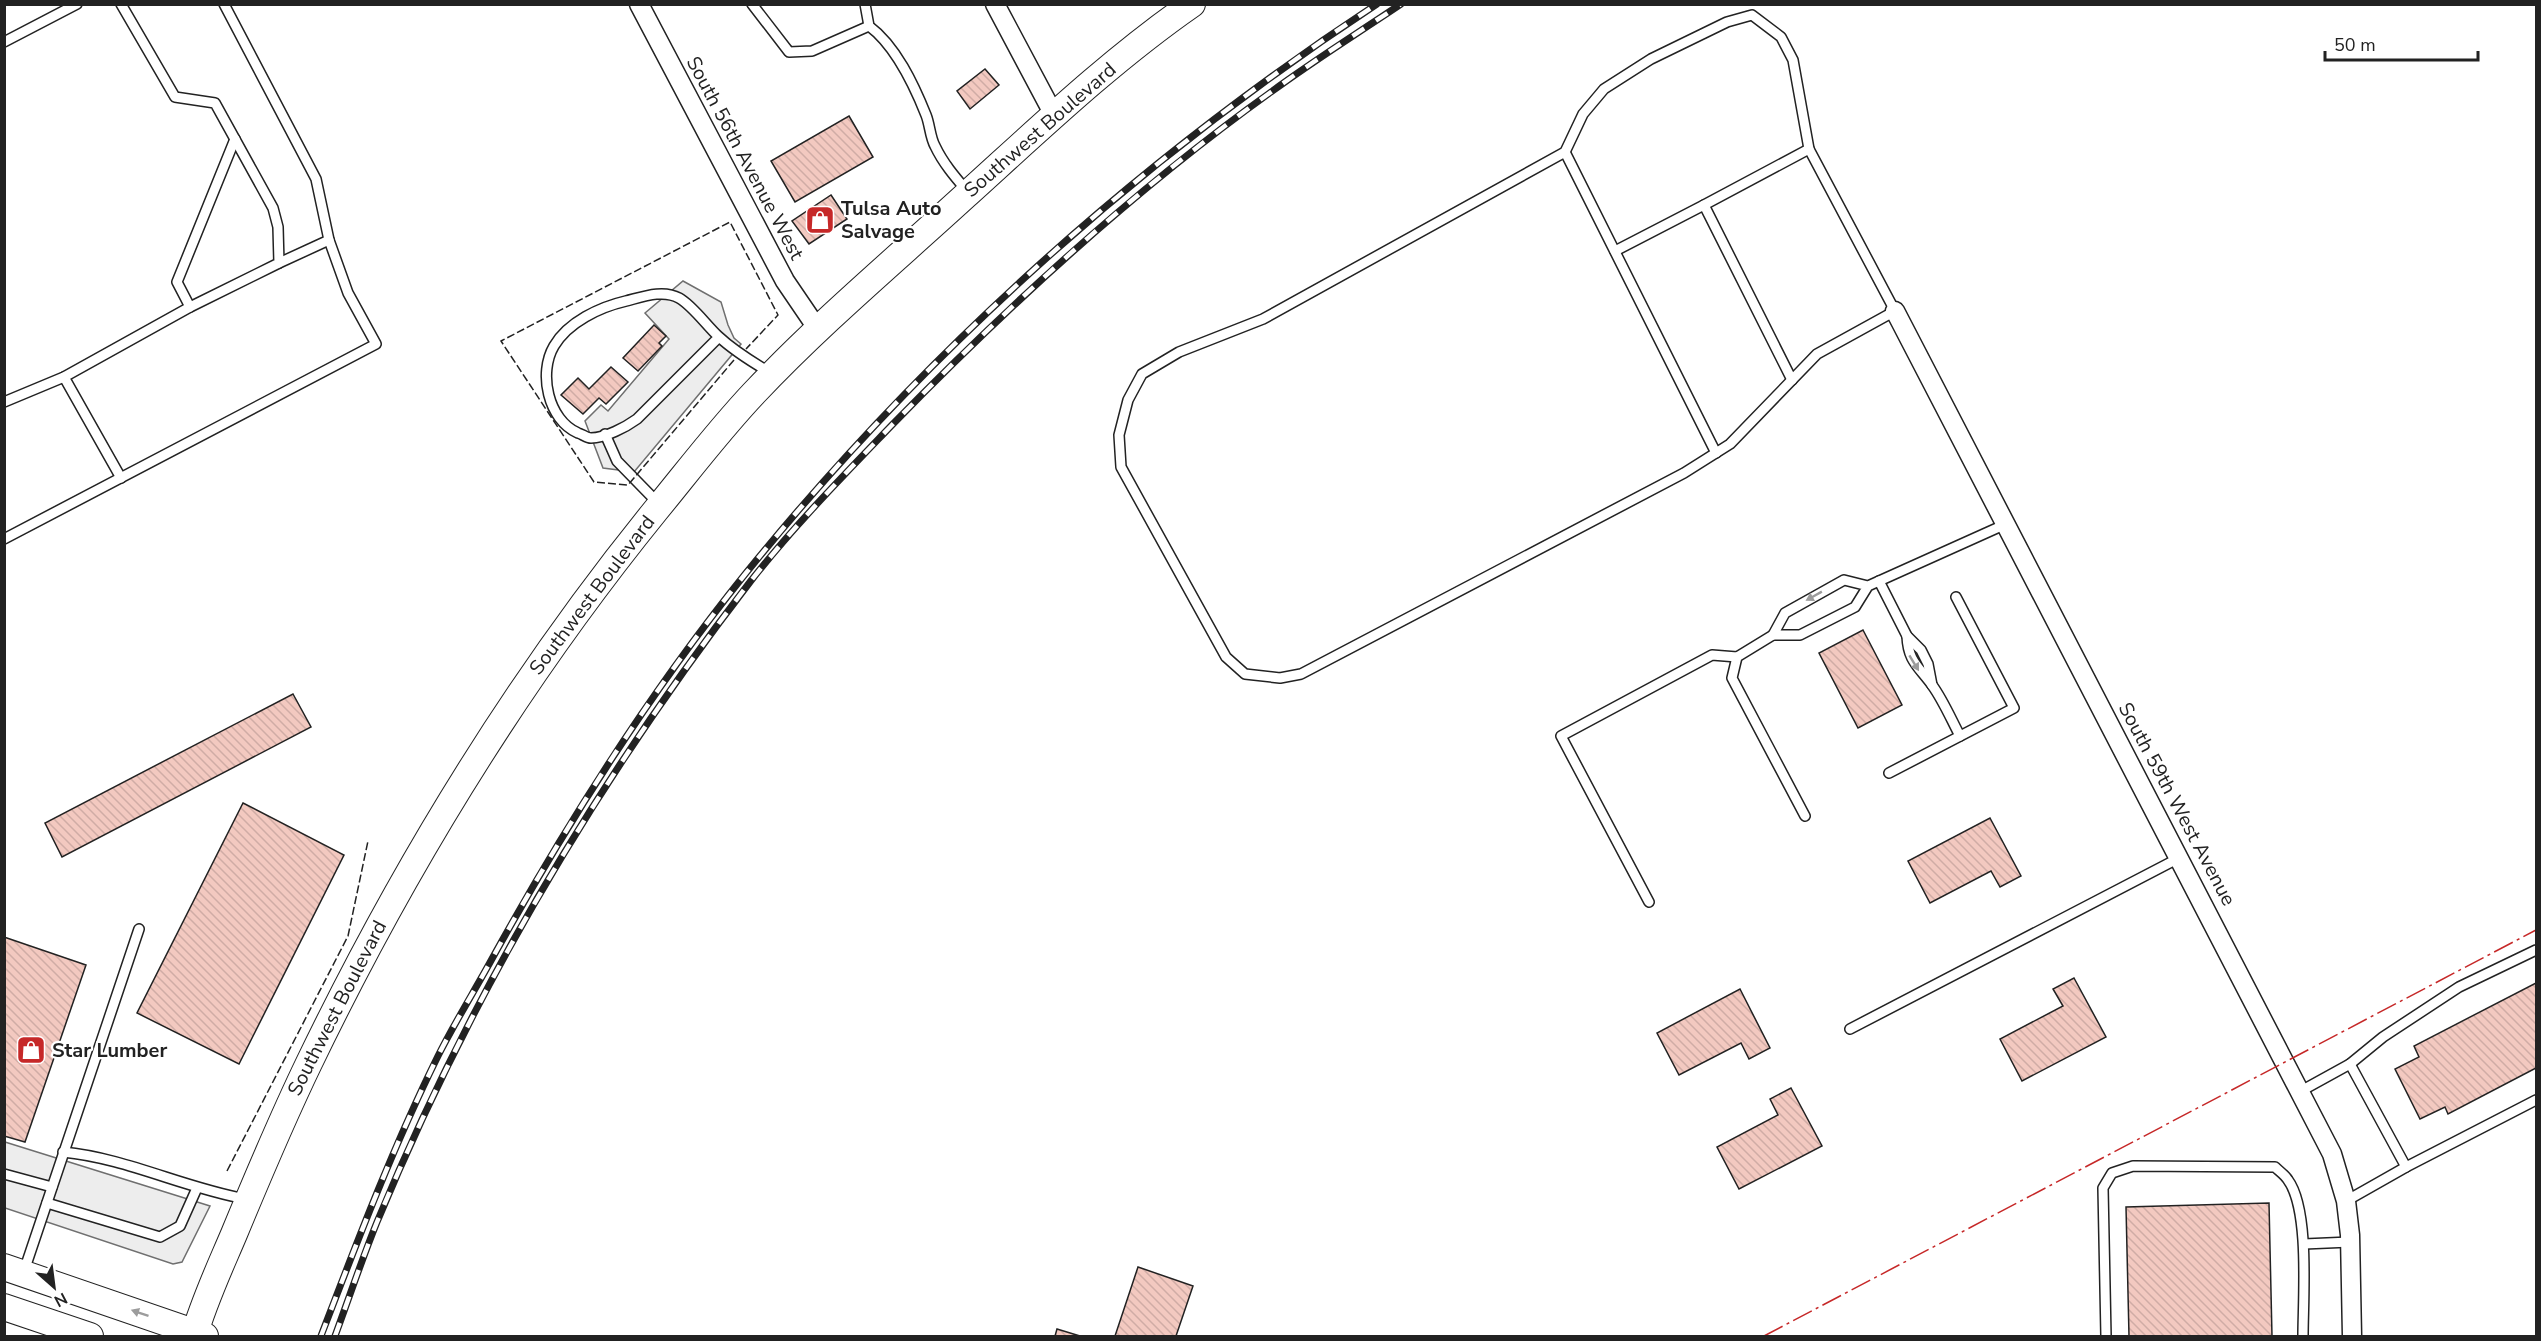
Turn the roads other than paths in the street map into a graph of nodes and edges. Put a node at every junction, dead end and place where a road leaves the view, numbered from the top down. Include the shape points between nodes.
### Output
1 (77, 4) edge
2 (121, 4) edge
3 (224, 4) edge
4 (639, 4) edge
5 (752, 4) edge
6 (865, 4) edge
7 (995, 4) edge
8 (1192, 4) edge
9 (869, 26) junction
10 (4, 42) edge
11 (1054, 115) junction
12 (235, 139) junction
13 (1809, 149) junction
14 (1565, 152) junction
15 (969, 193) junction
16 (1704, 205) junction
17 (329, 240) junction
18 (1615, 251) junction
19 (279, 263) junction
20 (190, 307) junction
21 (1895, 311) junction
22 (818, 328) junction
23 (719, 337) junction
24 (773, 374) junction
25 (64, 377) junction
26 (1792, 380) junction
27 (4, 402) edge
28 (605, 434) junction
29 (1716, 453) junction
30 (121, 478) junction
31 (660, 505) junction
32 (2006, 524) junction
33 (4, 539) edge
34 (1879, 581) junction
35 (1868, 586) junction
36 (1956, 597) dead end
37 (1773, 635) junction
38 (1737, 657) junction
39 (1960, 736) junction
40 (1889, 773) dead end
41 (1805, 816) dead end
42 (2180, 858) junction
43 (1649, 902) dead end
44 (139, 929) dead end
45 (2536, 950) edge
46 (1850, 1029) dead end
47 (2350, 1064) junction
48 (2301, 1091) junction
49 (2536, 1100) edge
50 (63, 1152) junction
51 (2406, 1167) junction
52 (4, 1174) edge
53 (52, 1187) junction
54 (197, 1188) junction
55 (248, 1199) junction
56 (2346, 1201) junction
57 (46, 1203) junction
58 (2350, 1242) junction
59 (2304, 1244) junction
60 (14, 1270) edge
61 (4, 1307) edge
62 (198, 1335) edge
63 (90, 1336) edge
64 (2106, 1336) edge
65 (2303, 1336) edge
66 (2352, 1336) edge

1 - 10 lane
2 - 12 lane via 175,97 215,103
3 - 17 lane via 316,179
4 - 22 street, South 56th Avenue West via 785,281
5 - 9 lane via 789,52 812,51
6 - 9 lane
7 - 11 street
8 - 11 street, Southwest Boulevard
9 - 15 lane via 884,37 927,117 934,145
11 - 15 street, Southwest Boulevard
12 - 19 lane via 273,208
12 - 20 lane via 177,282
13 - 14 lane via 1793,60 1782,37 1752,15 1727,22 1650,59 1604,89 1583,114
13 - 16 lane
13 - 21 lane
14 - 18 lane
14 - 29 lane via 1263,319 1179,352 1142,374 1128,400 1119,435 1121,467 1226,657 1245,674 1280,678 1301,674
15 - 22 street, Southwest Boulevard
16 - 18 lane
16 - 26 lane
17 - 19 lane
17 - 30 lane via 348,293 376,344
18 - 29 lane
19 - 20 lane
20 - 25 lane
21 - 26 lane via 1817,354
21 - 32 street, South 59th West Avenue
22 - 24 street, Southwest Boulevard
23 - 24 lane
23 - 28 lane via 637,419
23 - 28 lane via 679,298 653,294 615,303 566,331 553,348 548,369 551,404 568,428 591,438
24 - 31 street, Southwest Boulevard
25 - 27 lane
25 - 30 lane
26 - 29 lane via 1730,444
28 - 31 lane via 617,461
30 - 33 lane
31 - 55 street, Southwest Boulevard via 558,638 422,846 344,989
32 - 34 lane
32 - 42 street, South 59th West Avenue
34 - 35 lane
34 - 39 lane via 1907,636 1907,651 1932,685
35 - 37 lane via 1855,606 1800,635
35 -> 37 lane via 1844,580 1811,597 1785,614
36 - 39 lane via 2014,708
37 - 38 lane
38 - 41 lane via 1732,678
38 - 43 lane via 1712,655 1561,736
39 - 40 lane
42 - 46 lane
42 - 48 street, South 59th West Avenue
44 - 50 lane
45 - 47 lane via 2459,987 2383,1037
47 - 48 lane
47 - 51 lane
48 - 56 street, South 59th West Avenue via 2332,1154
49 - 51 lane
50 - 53 lane
50 - 54 lane via 90,1155
51 - 56 lane
52 - 53 lane
53 - 57 lane
54 - 55 lane
54 - 57 lane via 180,1226 160,1237
55 - 62 street, Southwest Boulevard
56 - 58 street, South 59th West Avenue
57 - 60 lane
58 - 59 lane
58 - 66 street, South 59th West Avenue
59 - 64 lane via 2289,1180 2275,1167 2133,1166 2112,1173 2103,1188
59 - 65 lane
62 -> 60 street
61 - 63 street

